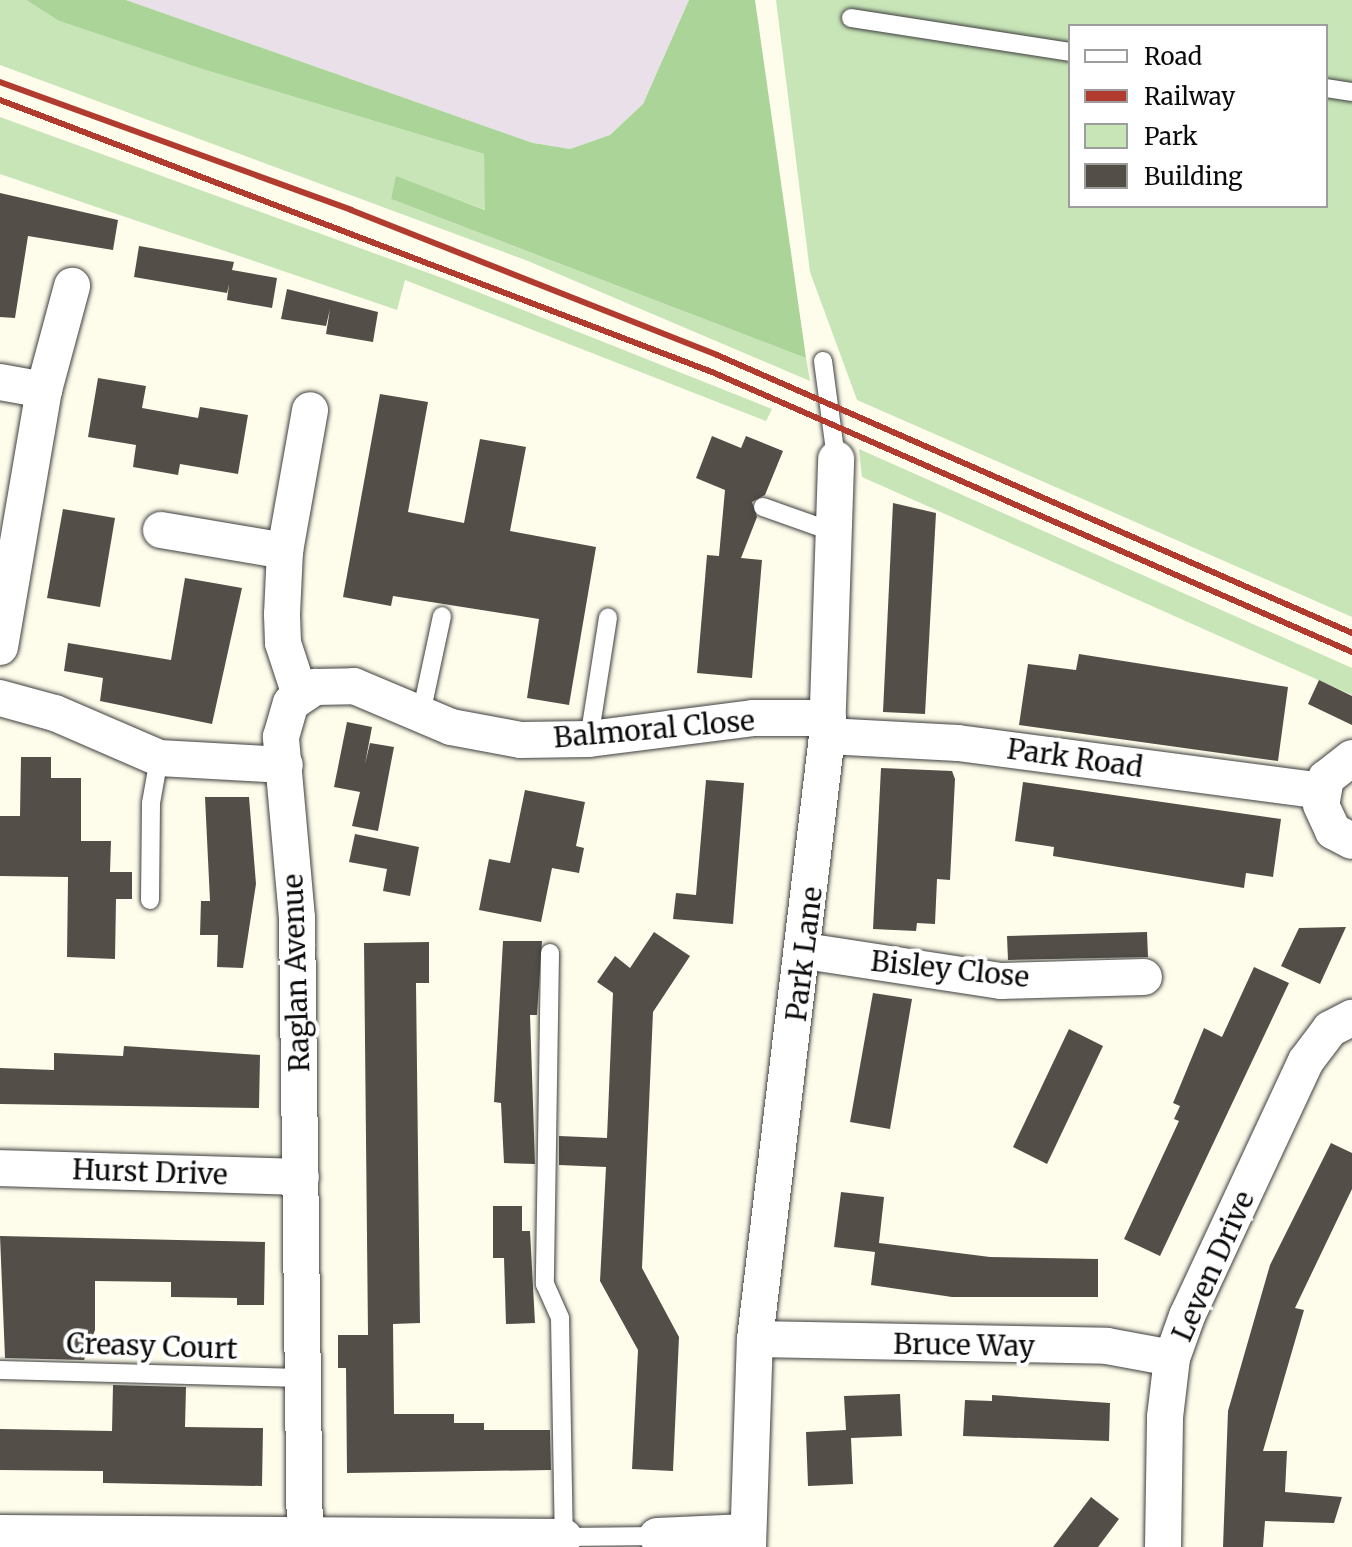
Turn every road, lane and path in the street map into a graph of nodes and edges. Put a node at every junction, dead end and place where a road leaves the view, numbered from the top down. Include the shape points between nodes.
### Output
1 (851, 18) dead end
2 (1068, 52) edge
3 (1328, 88) edge
4 (1352, 92) edge
5 (72, 286) dead end
6 (823, 361) dead end
7 (0, 382) edge
8 (44, 390) junction
9 (310, 410) dead end
10 (836, 459) joint
11 (763, 507) dead end
12 (161, 530) dead end
13 (836, 533) junction
14 (285, 551) junction
15 (5, 584) edge
16 (442, 616) dead end
17 (608, 617) dead end
18 (0, 647) edge
19 (300, 695) junction
20 (0, 698) edge
21 (421, 714) junction
22 (827, 727) junction
23 (589, 739) junction
24 (159, 758) junction
25 (1352, 758) edge
26 (285, 765) junction
27 (1322, 791) junction
28 (1352, 841) edge
29 (150, 900) dead end
30 (805, 951) junction
31 (550, 953) dead end
32 (1144, 977) dead end
33 (1352, 1018) edge
34 (0, 1168) edge
35 (301, 1177) junction
36 (755, 1339) junction
37 (1172, 1358) junction
38 (0, 1370) edge
39 (302, 1378) junction
40 (0, 1533) edge
41 (657, 1536) joint
42 (748, 1539) edge
43 (305, 1542) edge
44 (564, 1542) edge
45 (1163, 1547) edge

1 - 2 lane
3 - 4 lane
5 - 8 street
6 - 10 lane, Park Lane
7 - 8 street
8 - 15 street
9 - 14 street
10 - 13 street, Park Lane
11 - 13 lane
12 - 14 street
13 - 22 street, Park Lane
14 - 19 street via 283,643
15 - 18 street
16 - 21 lane
17 - 23 lane
19 - 21 street, Balmoral Close via 334,684 354,686
19 - 26 street, Raglan Avenue via 284,715
20 - 24 street via 55,713
21 - 23 street, Balmoral Close via 484,735
22 - 23 street, Balmoral Close via 719,721
22 - 27 street, Park Road
22 - 30 street, Park Lane
24 - 26 street
24 - 29 lane via 151,803
25 - 27 street via 1336,767
26 - 35 street, Raglan Avenue via 297,918
27 - 28 street via 1325,819
30 - 32 street, Bisley Close via 1001,981
30 - 36 street, Park Lane
31 - 44 lane via 545,1284 560,1318
33 - 37 street, Leven Drive via 1330,1029 1306,1061
34 - 35 street, Hurst Drive
35 - 39 street, Raglan Avenue
36 - 37 street, Bruce Way via 1107,1346
36 - 42 street, Park Lane
37 - 45 street, Leven Drive
38 - 39 lane, Creasy Court
39 - 43 street, Raglan Avenue
40 - 43 street
41 - 42 street
41 - 44 lane
43 - 44 street

